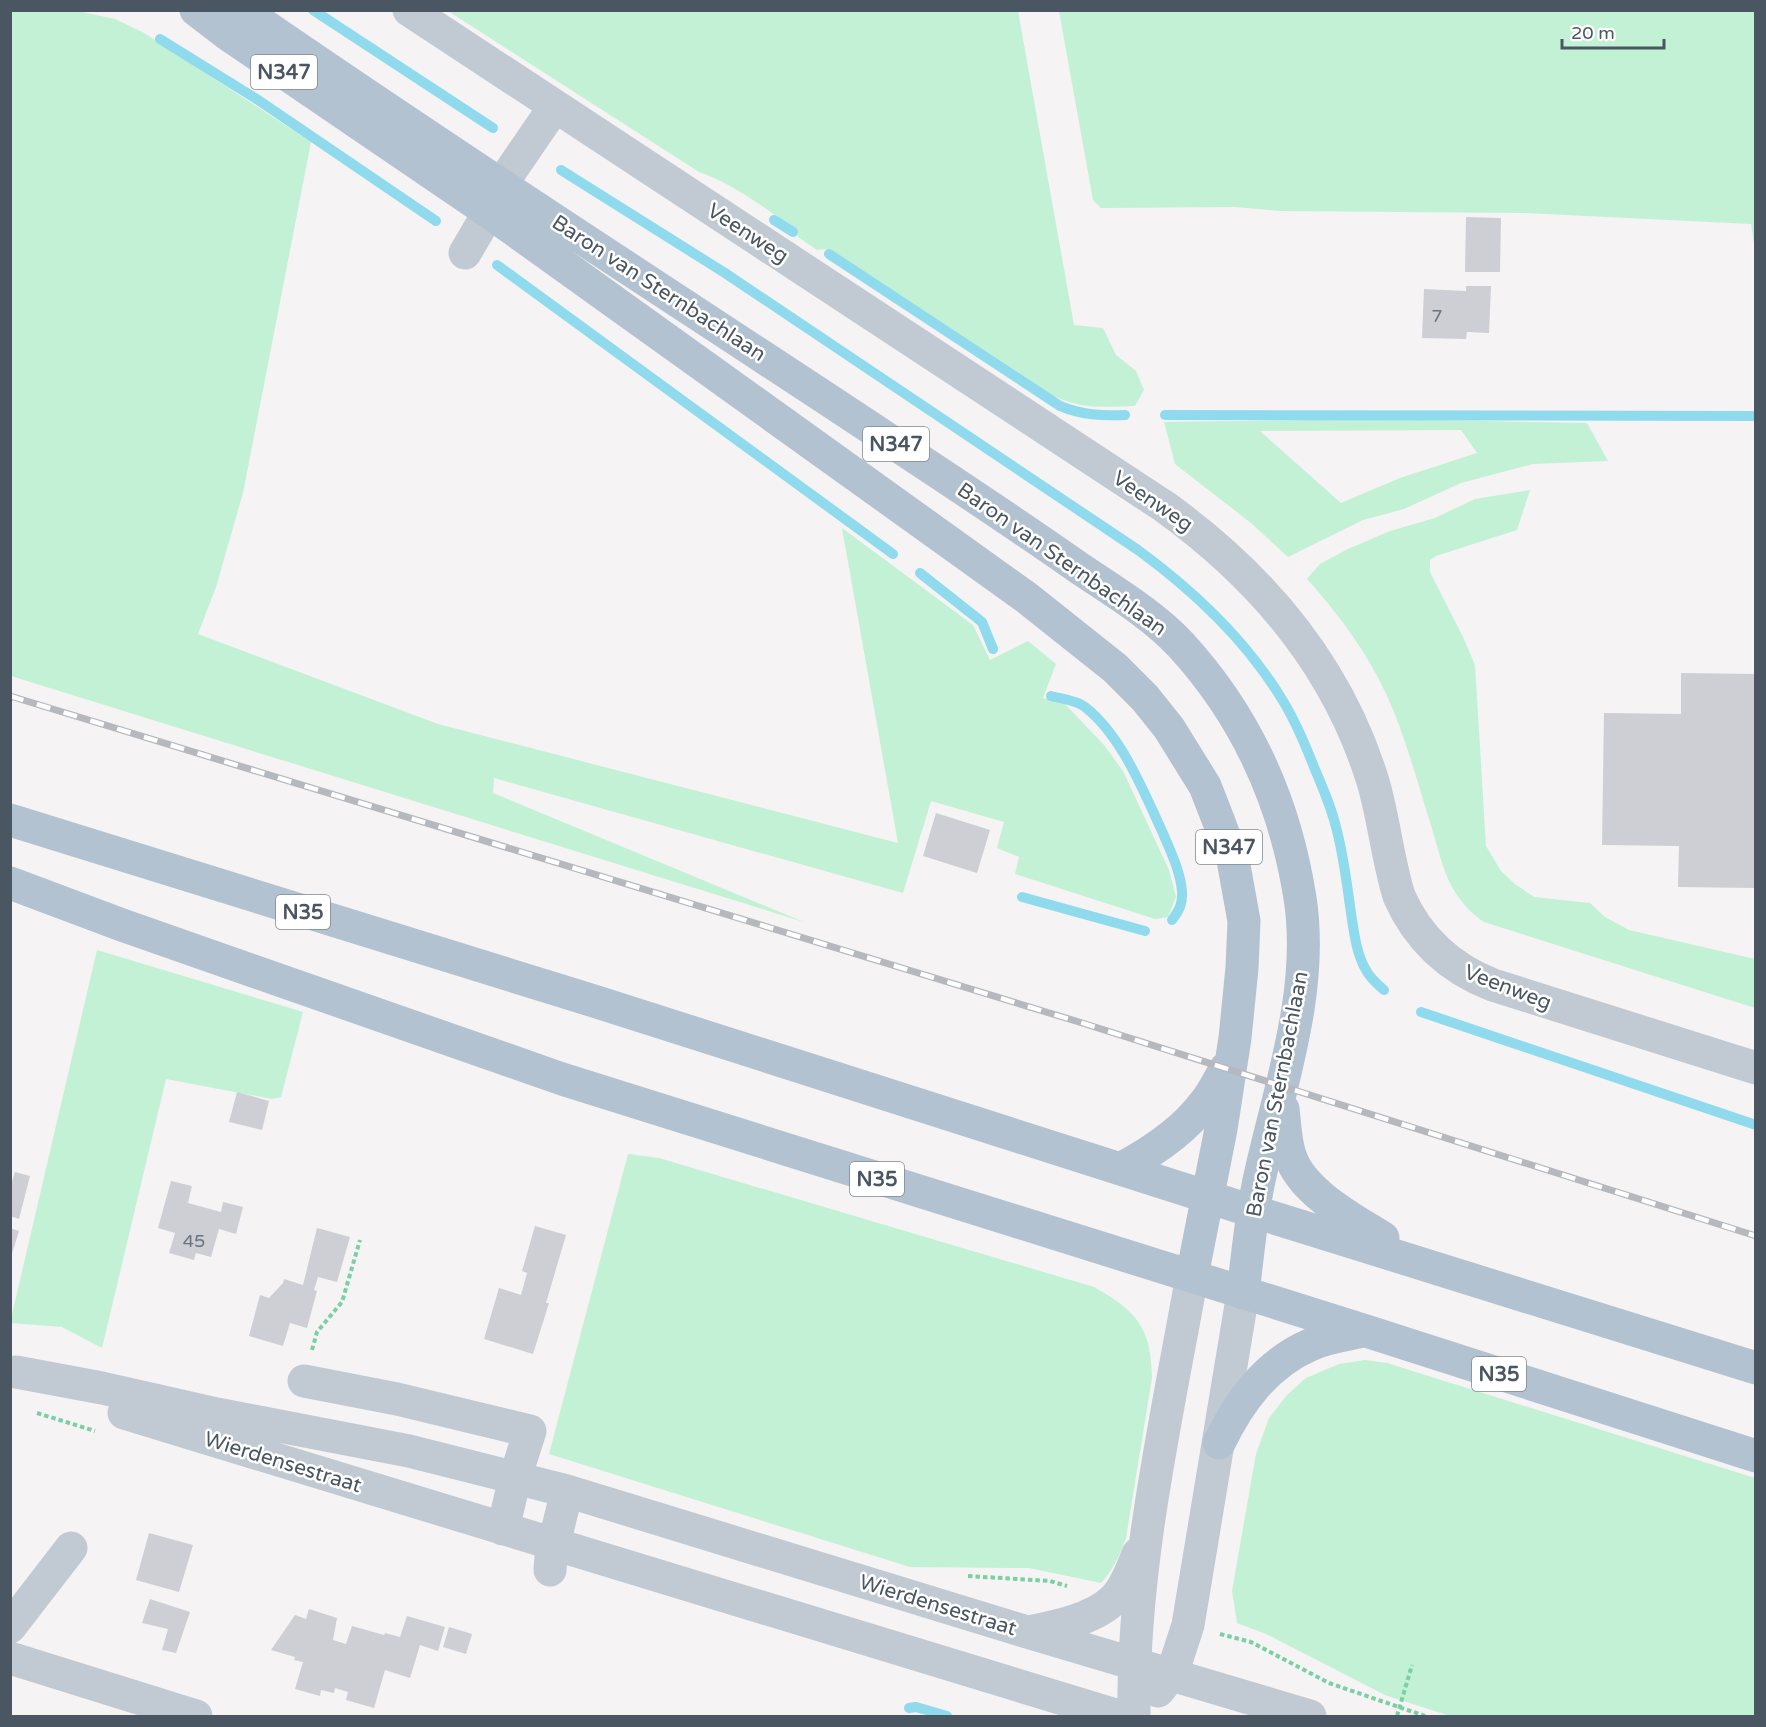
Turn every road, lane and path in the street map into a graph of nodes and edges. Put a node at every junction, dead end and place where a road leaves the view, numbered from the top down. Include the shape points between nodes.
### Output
1 (196, 10) edge
2 (242, 10) edge
3 (409, 10) edge
4 (555, 106) junction
5 (495, 198) junction
6 (465, 253) dead end
7 (10, 820) edge
8 (10, 883) edge
9 (1231, 1059) junction
10 (1755, 1068) edge
11 (1281, 1092) junction
12 (1122, 1168) junction
13 (1208, 1196) junction
14 (1252, 1211) junction
15 (360, 1240) dead end
16 (1418, 1262) junction
17 (1192, 1276) junction
18 (1243, 1293) junction
19 (1366, 1331) junction
20 (1755, 1368) edge
21 (13, 1371) edge
22 (304, 1381) joint
23 (102, 1386) junction
24 (1220, 1443) junction
25 (1755, 1456) edge
26 (515, 1478) junction
27 (567, 1491) junction
28 (503, 1528) junction
29 (1145, 1533) junction
30 (71, 1548) dead end
31 (552, 1557) junction
32 (10, 1627) edge
33 (1028, 1632) junction
34 (10, 1658) edge
35 (1133, 1663) junction
36 (1412, 1665) dead end
37 (1172, 1674) junction
38 (196, 1716) edge
39 (1119, 1716) edge
40 (1136, 1716) edge
41 (1310, 1716) edge
42 (1397, 1716) edge

1 - 5 main road, Baron van Sternbachlaan / N347 via 226,33
2 - 5 main road, Baron van Sternbachlaan / N347 via 389,111
3 - 4 street, Veenweg
4 - 5 street
4 - 10 street, Veenweg via 1165,507 1238,565 1300,636 1341,706 1374,785 1399,896 1423,937 1442,957 1493,985
5 - 6 street
5 - 9 main road, Baron van Sternbachlaan / N347 via 1027,598 1115,668 1145,698 1205,786 1233,860 1244,921
5 - 11 main road, Baron van Sternbachlaan / N347 via 1003,515 1132,604 1177,641 1239,721 1252,745 1290,847 1305,949
7 - 12 main road, N35
8 - 17 main road, N35 via 562,1079
9 - 12 main road via 1207,1100 1185,1125
9 - 13 main road, Baron van Sternbachlaan / N347
11 - 14 main road, Baron van Sternbachlaan / N347
11 - 16 main road via 1290,1156 1300,1173 1317,1193
12 - 13 main road, N35
13 - 14 main road, N35
13 - 17 main road, Baron van Sternbachlaan / N347
14 - 16 main road, N35
14 - 18 main road, Baron van Sternbachlaan / N347
15 - 22 path via 342,1302 317,1332
16 - 20 main road, N35
17 - 18 main road, N35
17 - 29 street, Baron van Sternbachlaan
18 - 19 main road, N35
18 - 24 street, Baron van Sternbachlaan
19 - 24 main road via 1310,1345 1274,1367 1243,1399
19 - 25 main road, N35
21 - 23 street, Wierdensestraat
22 - 26 street via 531,1431
23 - 26 street, Wierdensestraat via 217,1414 409,1451
23 - 28 street, Wierdensestraat
24 - 37 street, Baron van Sternbachlaan via 1188,1625
26 - 27 street, Wierdensestraat
26 - 28 street
27 - 31 street
27 - 33 street, Wierdensestraat
28 - 31 street, Wierdensestraat
29 - 33 street via 1128,1577 1113,1600 1085,1616
29 - 35 street, Baron van Sternbachlaan
30 - 32 street
31 - 39 street, Wierdensestraat
33 - 35 street, Wierdensestraat
34 - 38 street
35 - 37 street, Wierdensestraat
35 - 40 street, Baron van Sternbachlaan
36 - 42 path
37 - 40 street, Baron van Sternbachlaan
37 - 41 street, Wierdensestraat

